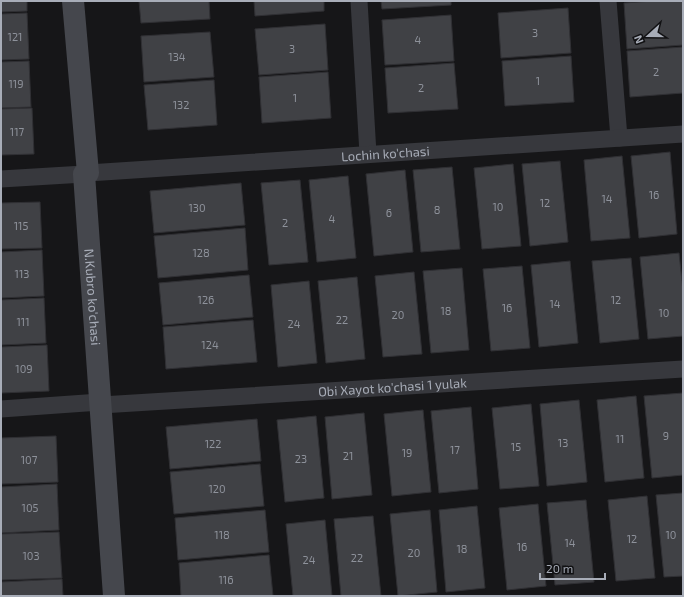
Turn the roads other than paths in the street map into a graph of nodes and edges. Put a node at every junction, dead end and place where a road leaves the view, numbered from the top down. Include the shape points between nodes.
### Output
1 (73, 1) edge
2 (359, 1) edge
3 (608, 1) edge
4 (683, 134) edge
5 (619, 138) junction
6 (368, 154) junction
7 (86, 174) junction
8 (1, 179) edge
9 (683, 369) edge
10 (101, 403) junction
11 (1, 409) edge
12 (114, 596) edge

1 - 7 street, N.Kubro ko'chasi
2 - 6 street
3 - 5 street
4 - 5 street, Lochin ko'chasi
5 - 6 street, Lochin ko'chasi
6 - 7 street, Lochin ko'chasi
7 - 8 street, Lochin ko'chasi
7 - 10 street, N.Kubro ko'chasi
9 - 10 street, Obi Xayot ko'chasi 1 yulak
10 - 11 street, Obi Xayot ko'chasi 1 yulak
10 - 12 street, N.Kubro ko'chasi

